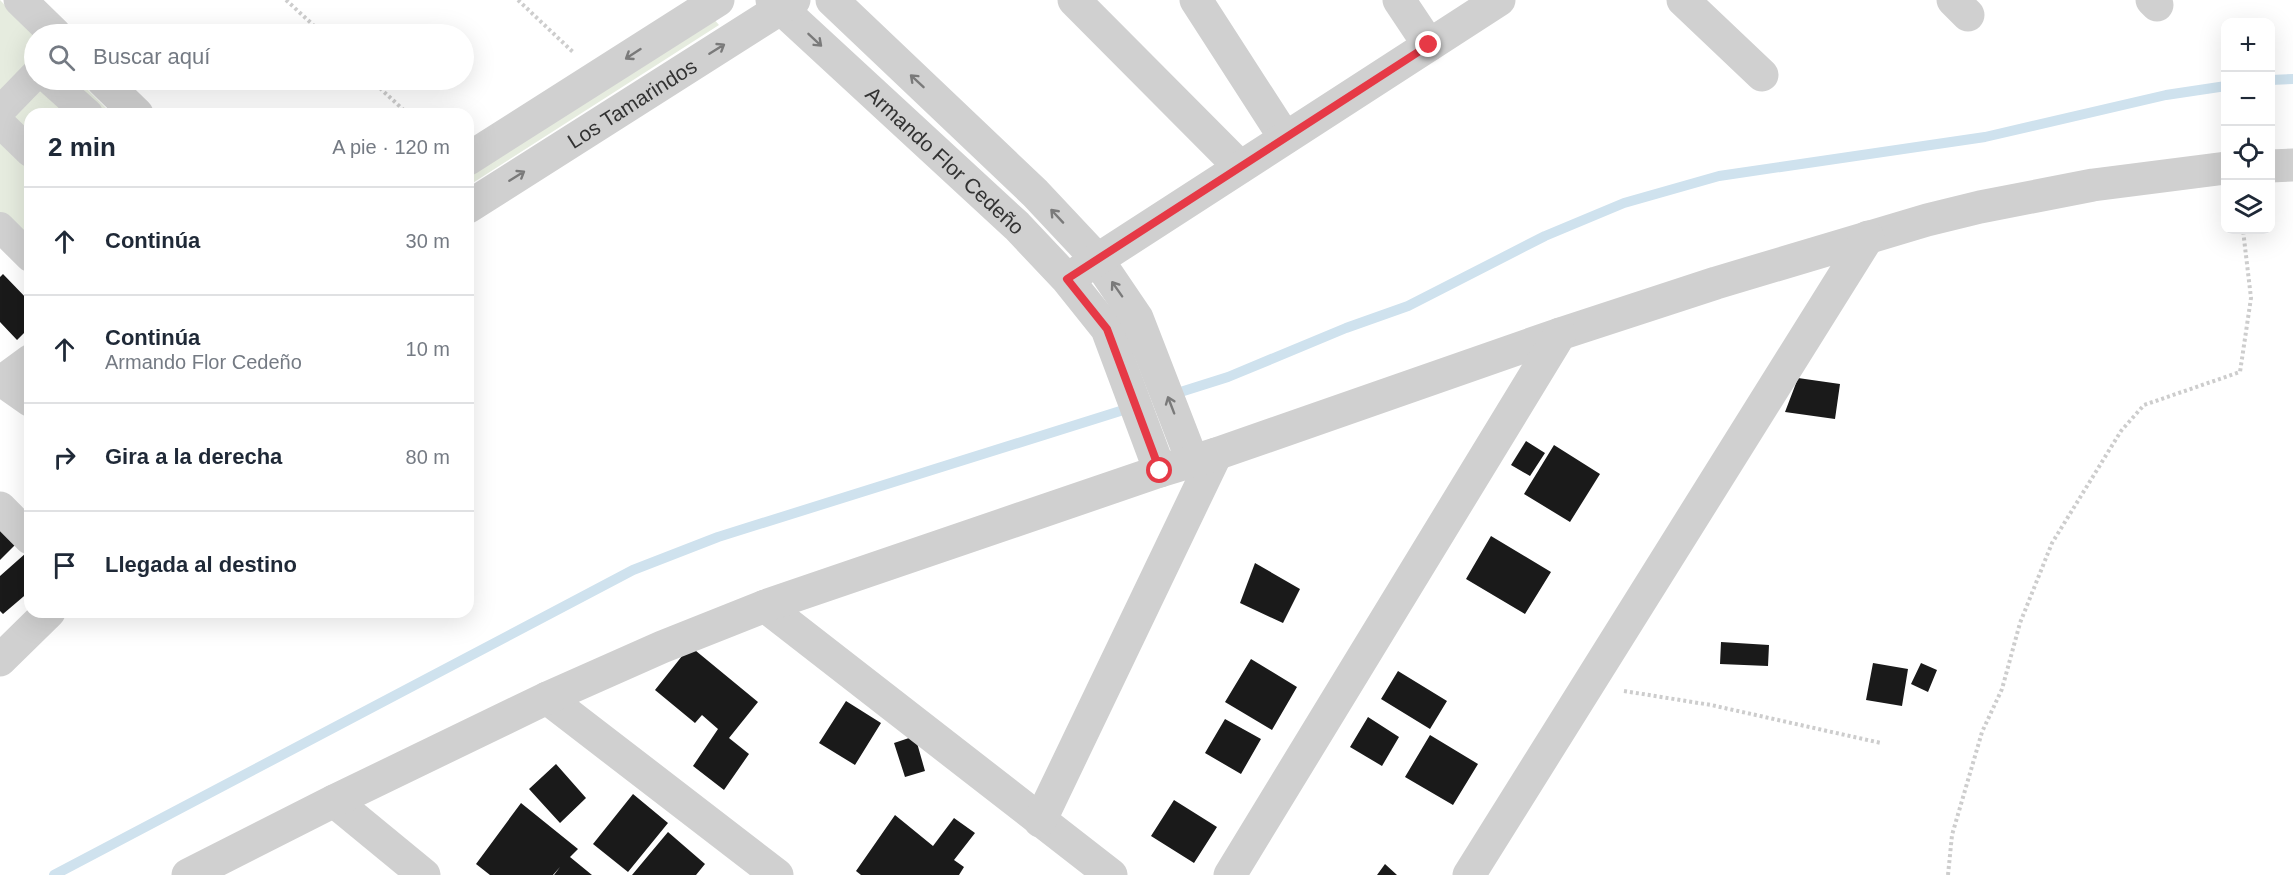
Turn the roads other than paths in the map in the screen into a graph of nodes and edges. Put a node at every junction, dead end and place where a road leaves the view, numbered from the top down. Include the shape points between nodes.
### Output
1 (20, 0) edge
2 (718, 0) edge
3 (832, 0) edge
4 (1074, 0) edge
5 (1196, 0) edge
6 (1399, 0) edge
7 (1499, 0) edge
8 (1683, 0) edge
9 (782, 3) edge
10 (45, 24) edge
11 (1429, 45) junction
12 (1762, 75) dead end
13 (24, 78) edge
14 (61, 90) edge
15 (109, 90) edge
16 (81, 108) edge
17 (121, 108) edge
18 (0, 111) edge
19 (0, 123) edge
20 (1285, 138) junction
21 (24, 146) edge
22 (474, 155) edge
23 (2275, 165) edge
24 (2293, 165) edge
25 (1240, 167) junction
26 (2221, 169) edge
27 (474, 203) edge
28 (0, 227) edge
29 (1868, 237) junction
30 (24, 251) edge
31 (1097, 260) junction
32 (1067, 279) junction
33 (1560, 334) junction
34 (24, 363) edge
35 (0, 381) edge
36 (24, 398) edge
37 (1204, 457) junction
38 (1160, 471) junction
39 (0, 508) edge
40 (24, 532) edge
41 (765, 606) junction
42 (43, 618) edge
43 (0, 660) edge
44 (547, 698) junction
45 (334, 801) junction
46 (1040, 821) junction
47 (188, 875) edge
48 (424, 875) edge
49 (777, 875) edge
50 (1112, 875) edge
51 (1230, 875) edge
52 (1469, 875) edge

1 - 10 street
2 -> 22 street, Los Tamarindos
31 -> 3 street, Armando Flor Cedeño via 1035,193
4 - 25 street
5 - 20 street
6 - 11 street
7 - 11 street
8 - 12 street
27 -> 9 street, Los Tamarindos
9 -> 32 street, Armando Flor Cedeño via 1017,226
11 - 20 street
13 - 18 street
14 - 16 street
15 - 17 street
19 - 21 street
20 - 25 street
23 - 24 street
25 - 31 street
26 - 29 street via 2135,178 2026,197
28 - 30 street
29 - 33 street
29 - 52 street
31 - 32 street
37 -> 31 street, Armando Flor Cedeño via 1137,318
32 - 38 street, Armando Flor Cedeño via 1107,329
33 - 37 street
33 - 51 street
34 - 35 street
35 - 36 street
37 - 38 street
37 - 46 street
38 - 41 street
39 - 40 street
41 - 44 street
41 - 46 street
42 - 43 street
44 - 45 street
44 - 49 street
45 - 47 street
45 - 48 street
46 - 50 street

